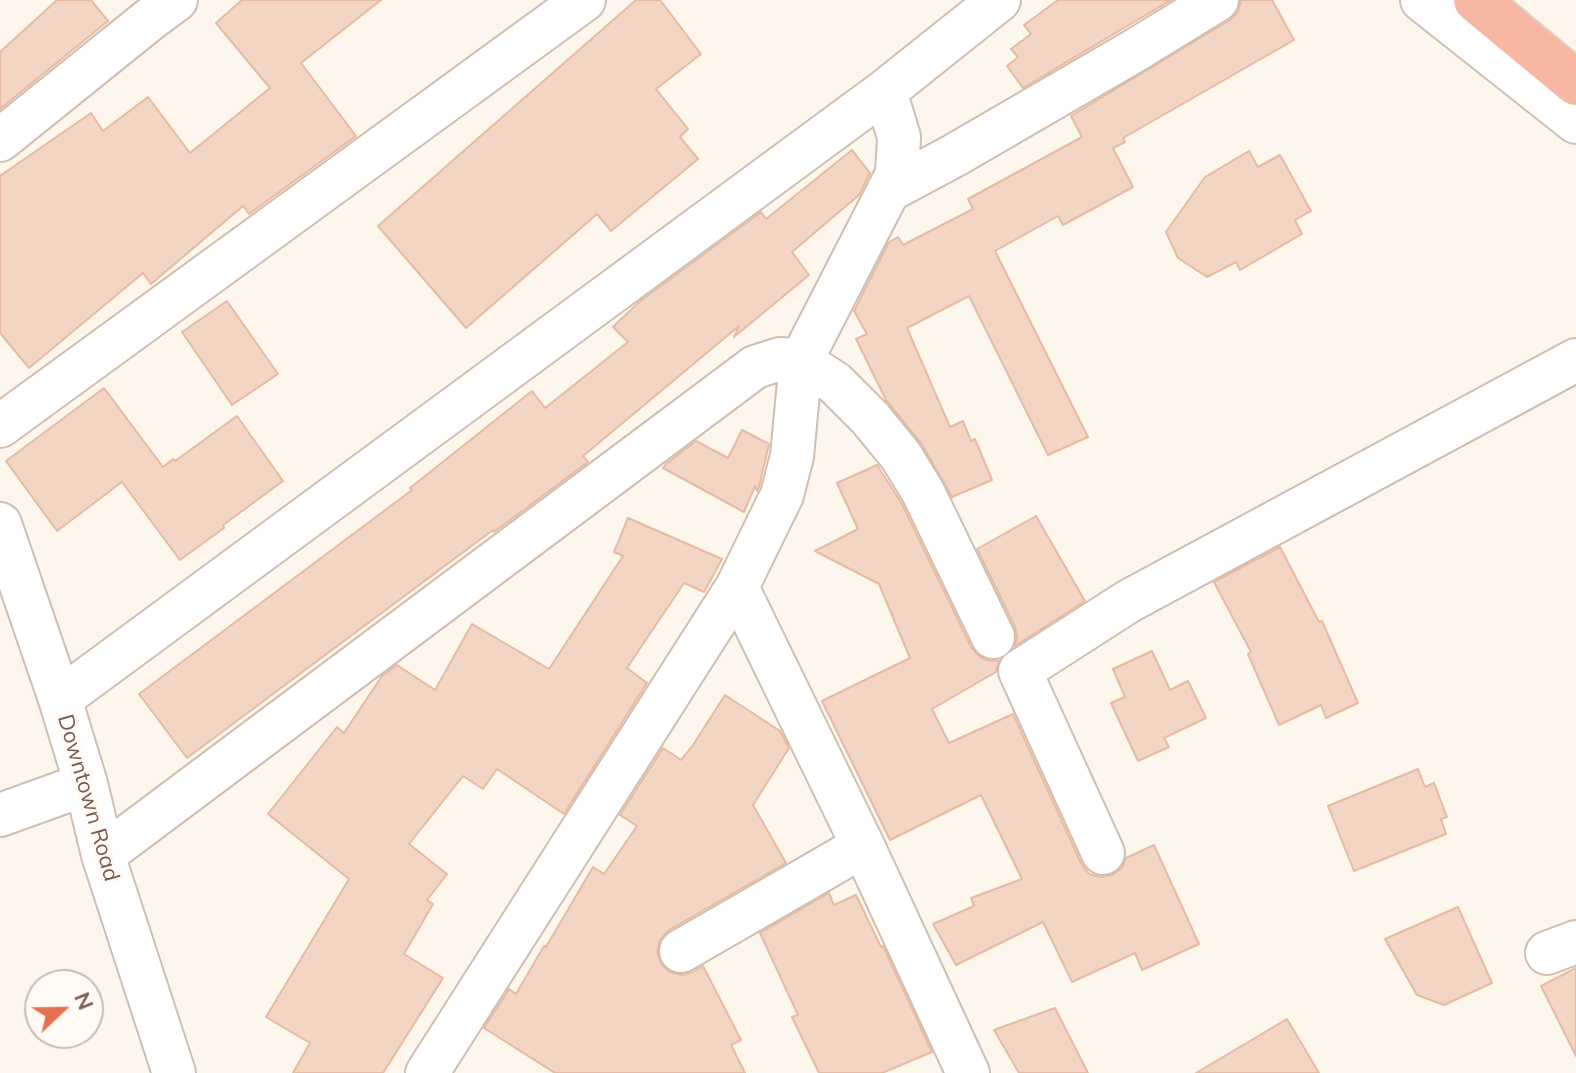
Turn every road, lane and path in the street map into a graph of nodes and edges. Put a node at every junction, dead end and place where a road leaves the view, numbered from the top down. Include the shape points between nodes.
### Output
1 (176, 0) edge
2 (584, 0) edge
3 (1217, 0) edge
4 (1422, 0) edge
5 (1476, 0) edge
6 (977, 7) edge
7 (1576, 83) edge
8 (885, 91) junction
9 (1576, 122) edge
10 (0, 140) edge
11 (888, 191) junction
12 (1576, 360) edge
13 (801, 361) junction
14 (0, 426) edge
15 (0, 524) edge
16 (737, 587) junction
17 (993, 637) dead end
18 (60, 699) junction
19 (86, 784) junction
20 (0, 815) edge
21 (863, 846) junction
22 (1103, 853) dead end
23 (103, 855) junction
24 (681, 951) dead end
25 (954, 1068) edge
26 (174, 1073) edge
27 (427, 1073) edge

1 - 10 street
2 - 14 street
3 - 11 street
4 - 9 street
5 - 7 highway
6 - 8 street
8 - 11 street via 899,137 897,174
8 - 18 street
11 - 13 street
12 - 22 street via 1129,601 1020,671
13 - 16 street via 792,456 782,495
13 - 17 street via 835,383 901,456
13 - 23 street via 780,359 755,367
15 - 18 street, Downtown Road
16 - 21 street
16 - 27 street
18 - 19 street, Downtown Road
19 - 20 street
19 - 23 street, Downtown Road
21 - 24 street
21 - 25 street
23 - 26 street, Downtown Road

